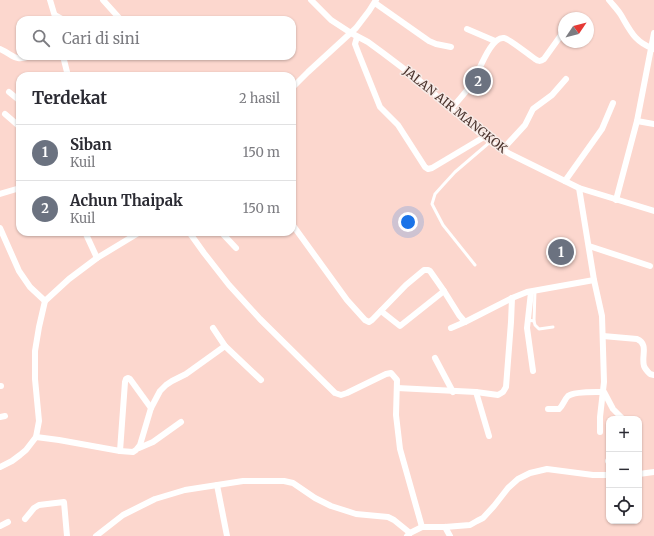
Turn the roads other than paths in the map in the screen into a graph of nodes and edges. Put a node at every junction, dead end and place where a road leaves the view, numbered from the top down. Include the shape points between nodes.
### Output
1 (50, 0) edge
2 (311, 0) edge
3 (609, 0) edge
4 (105, 1) edge
5 (376, 2) edge
6 (56, 16) edge
7 (118, 16) edge
8 (466, 29) dead end
9 (654, 33) edge
10 (354, 35) junction
11 (558, 39) edge
12 (495, 42) junction
13 (451, 47) dead end
14 (0, 49) edge
15 (653, 49) edge
16 (16, 58) edge
17 (64, 60) edge
18 (67, 72) edge
19 (566, 79) dead end
20 (296, 84) edge
21 (10, 92) dead end
22 (16, 97) edge
23 (613, 103) dead end
24 (451, 109) junction
25 (5, 114) dead end
26 (637, 121) junction
27 (16, 124) edge
28 (654, 124) edge
29 (484, 137) junction
30 (490, 142) junction
31 (502, 150) junction
32 (565, 182) junction
33 (579, 188) junction
34 (16, 189) edge
35 (0, 194) edge
36 (616, 200) junction
37 (654, 211) edge
38 (0, 228) edge
39 (296, 230) edge
40 (87, 236) edge
41 (133, 236) edge
42 (192, 236) edge
43 (225, 236) edge
44 (589, 246) junction
45 (236, 248) dead end
46 (97, 258) junction
47 (475, 265) dead end
48 (650, 266) dead end
49 (594, 280) junction
50 (533, 291) junction
51 (444, 292) junction
52 (512, 298) junction
53 (45, 301) junction
54 (381, 311) junction
55 (531, 321) junction
56 (465, 322) junction
57 (553, 327) dead end
58 (213, 328) dead end
59 (451, 328) dead end
60 (603, 336) junction
61 (225, 346) junction
62 (435, 358) dead end
63 (532, 371) dead end
64 (654, 375) edge
65 (261, 380) dead end
66 (397, 388) junction
67 (453, 392) junction
68 (476, 392) junction
69 (604, 392) junction
70 (151, 408) junction
71 (548, 409) dead end
72 (620, 416) edge
73 (180, 422) dead end
74 (600, 432) dead end
75 (489, 436) dead end
76 (36, 437) junction
77 (139, 448) junction
78 (120, 452) junction
79 (0, 467) edge
80 (654, 472) edge
81 (642, 474) edge
82 (606, 475) edge
83 (217, 485) junction
84 (26, 519) dead end
85 (8, 522) dead end
86 (0, 526) edge
87 (422, 527) junction
88 (444, 527) junction
89 (408, 534) edge
90 (67, 536) edge
91 (96, 536) edge
92 (227, 536) edge
93 (450, 536) edge

1 - 6 street
2 - 10 street, JALAN AIR MANGKOK via 331,20
3 - 15 street via 633,35
4 - 7 street
5 - 10 street
5 - 13 street via 429,41
8 - 12 street
9 - 15 street
10 - 20 street
10 - 24 street, JALAN AIR MANGKOK via 390,58
10 - 29 street via 355,44 380,107 398,125 425,167 432,168
11 - 12 street via 541,61 534,59 506,38 499,38
12 - 24 street via 472,84
14 - 16 street
15 - 26 street
17 - 18 street
19 - 31 street via 533,109 525,125
21 - 22 street
23 - 32 street via 602,129
24 - 29 street, JALAN AIR MANGKOK
25 - 27 street
26 - 28 street
26 - 36 street
29 - 30 street, JALAN AIR MANGKOK
30 - 31 street, JALAN AIR MANGKOK
30 - 47 lane via 455,172 435,194 432,204 443,225
31 - 32 street, JALAN AIR MANGKOK
32 - 33 street, JALAN AIR MANGKOK
33 - 36 street, JALAN AIR MANGKOK
33 - 44 street
34 - 35 street
36 - 37 street, JALAN AIR MANGKOK
38 - 53 street via 19,271 30,287
39 - 54 street via 347,300 365,320 369,322
40 - 46 street
41 - 46 street
42 - 66 street via 229,285 335,393 347,393 391,373 397,380
43 - 45 street
44 - 48 street
44 - 49 street
46 - 53 street
49 - 50 street
49 - 60 street via 602,316
50 - 52 street
50 - 55 street
51 - 54 street via 400,326
51 - 54 street via 430,271 424,270
51 - 56 street
52 - 56 street
52 - 68 street via 506,387 498,395
53 - 76 street via 35,351 39,421
55 - 57 lane via 539,329
55 - 63 street via 528,334
56 - 59 street
58 - 61 street
60 - 64 street via 642,341 644,368
60 - 69 street
61 - 65 street
61 - 70 street via 166,385
62 - 67 street
66 - 67 street
66 - 87 street via 396,415 400,449
67 - 68 street
68 - 75 street
69 - 71 street via 573,393 559,410
69 - 72 street
69 - 74 street
70 - 77 street
70 - 78 street via 130,379 126,379
73 - 77 street via 154,442
76 - 78 street
76 - 79 street via 26,450
77 - 78 street via 133,452
80 - 81 street
82 - 88 street via 547,469 530,473 508,488 483,518 470,525
83 - 89 street via 243,481 284,480 331,506 356,514 388,517
83 - 91 street via 185,490 155,499 124,515
83 - 92 street
84 - 90 street via 39,505 64,502
85 - 86 street
87 - 88 street
87 - 89 street
88 - 93 street

